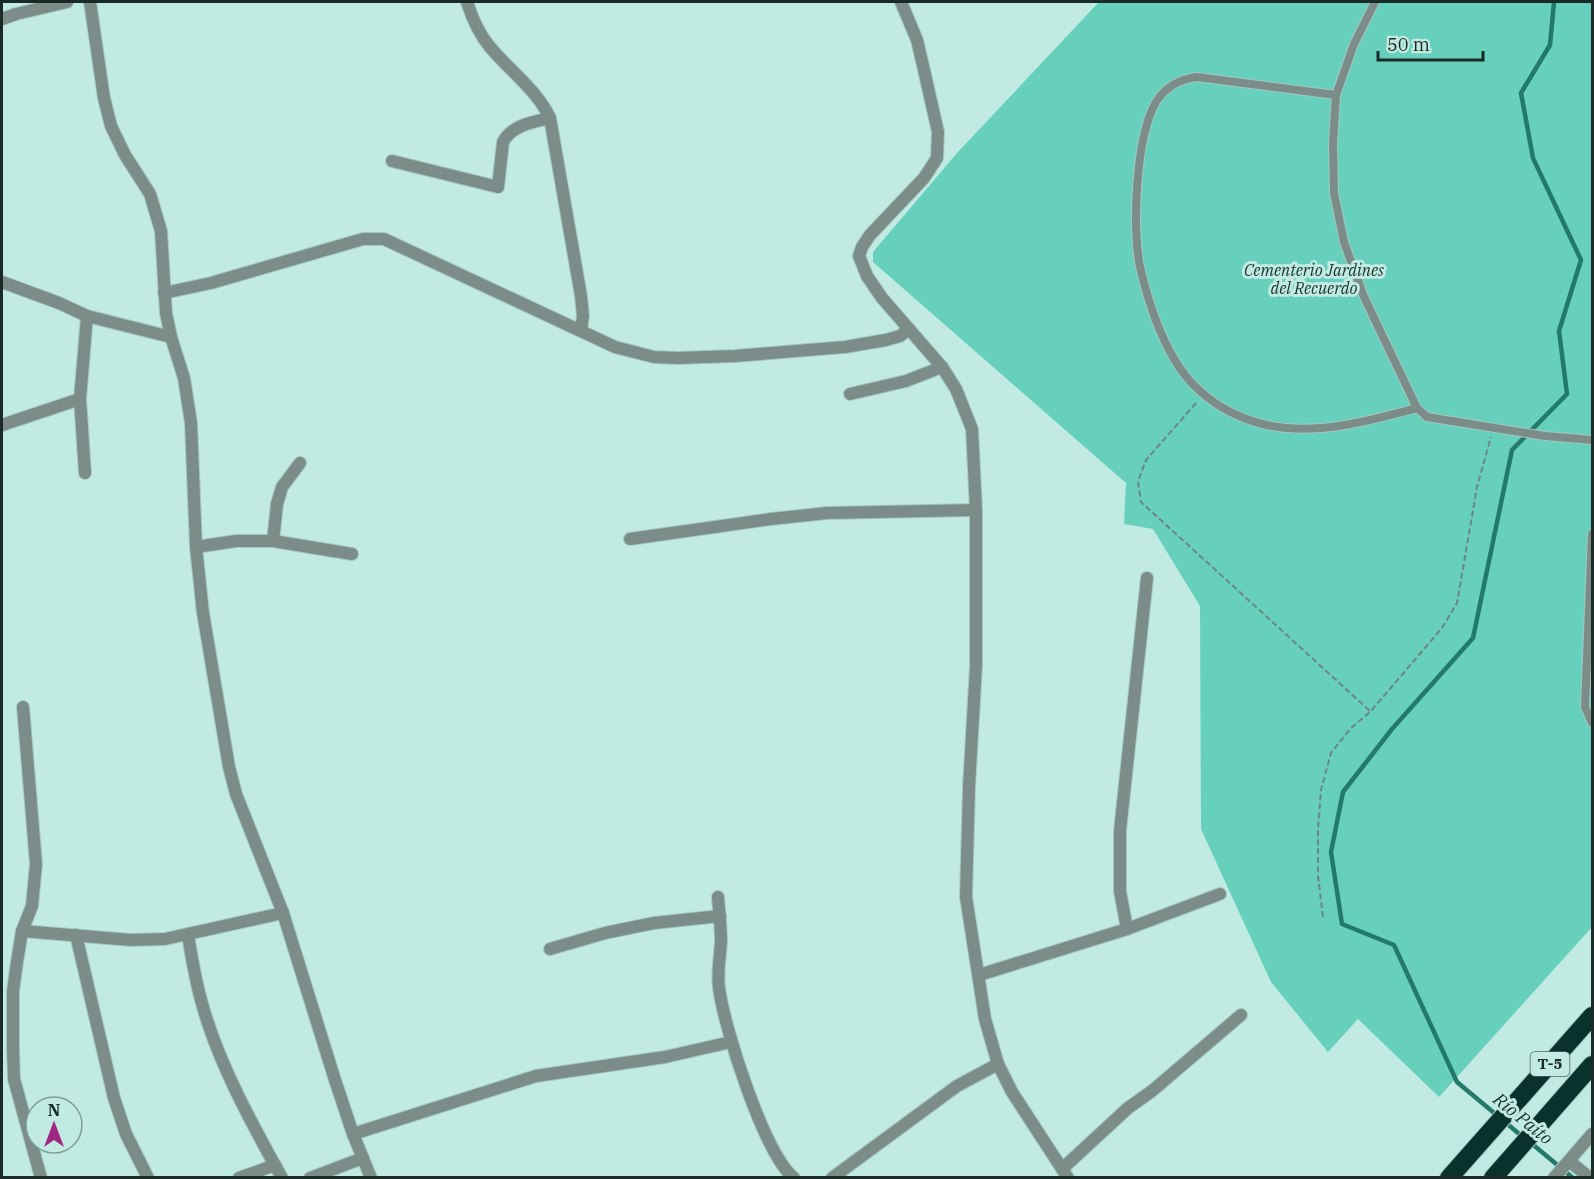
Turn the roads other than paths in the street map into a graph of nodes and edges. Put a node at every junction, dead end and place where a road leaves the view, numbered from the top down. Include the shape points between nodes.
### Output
1 (67, 2) edge
2 (90, 2) edge
3 (468, 2) edge
4 (901, 2) edge
5 (1375, 2) edge
6 (2, 19) edge
7 (1336, 95) junction
8 (550, 118) junction
9 (392, 161) dead end
10 (2, 282) edge
11 (164, 293) junction
12 (87, 316) junction
13 (909, 329) junction
14 (581, 330) junction
15 (171, 338) junction
16 (942, 367) junction
17 (850, 394) dead end
18 (80, 399) junction
19 (1417, 408) junction
20 (2, 425) edge
21 (1593, 440) edge
22 (300, 463) dead end
23 (85, 473) dead end
24 (975, 510) junction
25 (1593, 534) edge
26 (630, 539) dead end
27 (273, 541) junction
28 (196, 547) junction
29 (352, 554) dead end
30 (1147, 578) dead end
31 (23, 707) dead end
32 (1593, 723) edge
33 (1220, 894) dead end
34 (718, 897) dead end
35 (283, 913) junction
36 (720, 916) junction
37 (1127, 929) junction
38 (22, 931) junction
39 (75, 935) junction
40 (188, 935) junction
41 (550, 949) dead end
42 (979, 975) junction
43 (1241, 1015) dead end
44 (1593, 1016) edge
45 (731, 1042) junction
46 (998, 1064) junction
47 (1593, 1065) edge
48 (353, 1134) junction
49 (1593, 1134) edge
50 (363, 1158) junction
51 (275, 1165) junction
52 (1562, 1169) edge
53 (1065, 1173) edge
54 (41, 1178) edge
55 (148, 1178) edge
56 (239, 1178) edge
57 (282, 1178) edge
58 (310, 1178) edge
59 (370, 1178) edge
60 (794, 1178) edge
61 (832, 1178) edge
62 (1449, 1178) edge
63 (1493, 1178) edge
64 (1590, 1178) edge

1 - 6 street
2 - 11 street via 111,126 150,194 161,231
3 - 8 street via 489,46 542,103
4 - 13 street via 924,70 938,132 937,158 924,178 870,235 860,256 872,283
5 - 7 lane via 1354,44
7 - 19 lane via 1334,193 1344,242 1364,297
7 - 19 lane via 1197,77 1184,78 1169,87 1156,102 1140,159 1136,237 1139,260 1151,305 1172,356 1203,394 1240,417 1318,430
8 - 9 street via 506,136 498,187
8 - 14 street via 581,296
10 - 12 street
11 - 14 street via 363,239 384,239
11 - 15 street
12 - 15 street
12 - 18 street
13 - 14 street via 886,340 845,347 678,358 636,354
13 - 16 street
15 - 28 street via 184,378 191,423
16 - 17 street via 906,381
16 - 24 street via 956,389 972,429
18 - 20 street
18 - 23 street
19 - 21 lane via 1427,417
22 - 27 street via 282,487
24 - 26 street via 827,513
24 - 42 street via 976,666 966,897
25 - 32 lane via 1585,707
27 - 28 street
27 - 29 street
28 - 35 street via 210,663 229,767
30 - 37 street via 1120,831 1120,891
31 - 38 street via 36,864 32,906
33 - 37 street
34 - 36 street
35 - 40 street
35 - 48 street
36 - 41 street via 635,927
36 - 45 street via 719,985
37 - 42 street
38 - 39 street
38 - 54 street via 13,992 14,1079
39 - 40 street via 131,940
39 - 55 street via 114,1098 126,1134
40 - 51 street via 203,1009 239,1095
42 - 46 street via 985,1019
43 - 53 street via 1119,1116
44 - 62 highway, T-5
45 - 48 street via 665,1057 536,1077
45 - 60 street via 762,1126
46 - 53 street
46 - 61 street via 957,1086
47 - 63 highway, T-5
48 - 50 street
49 - 52 street
50 - 58 street
50 - 59 street
51 - 56 street
51 - 57 street
52 - 64 street

